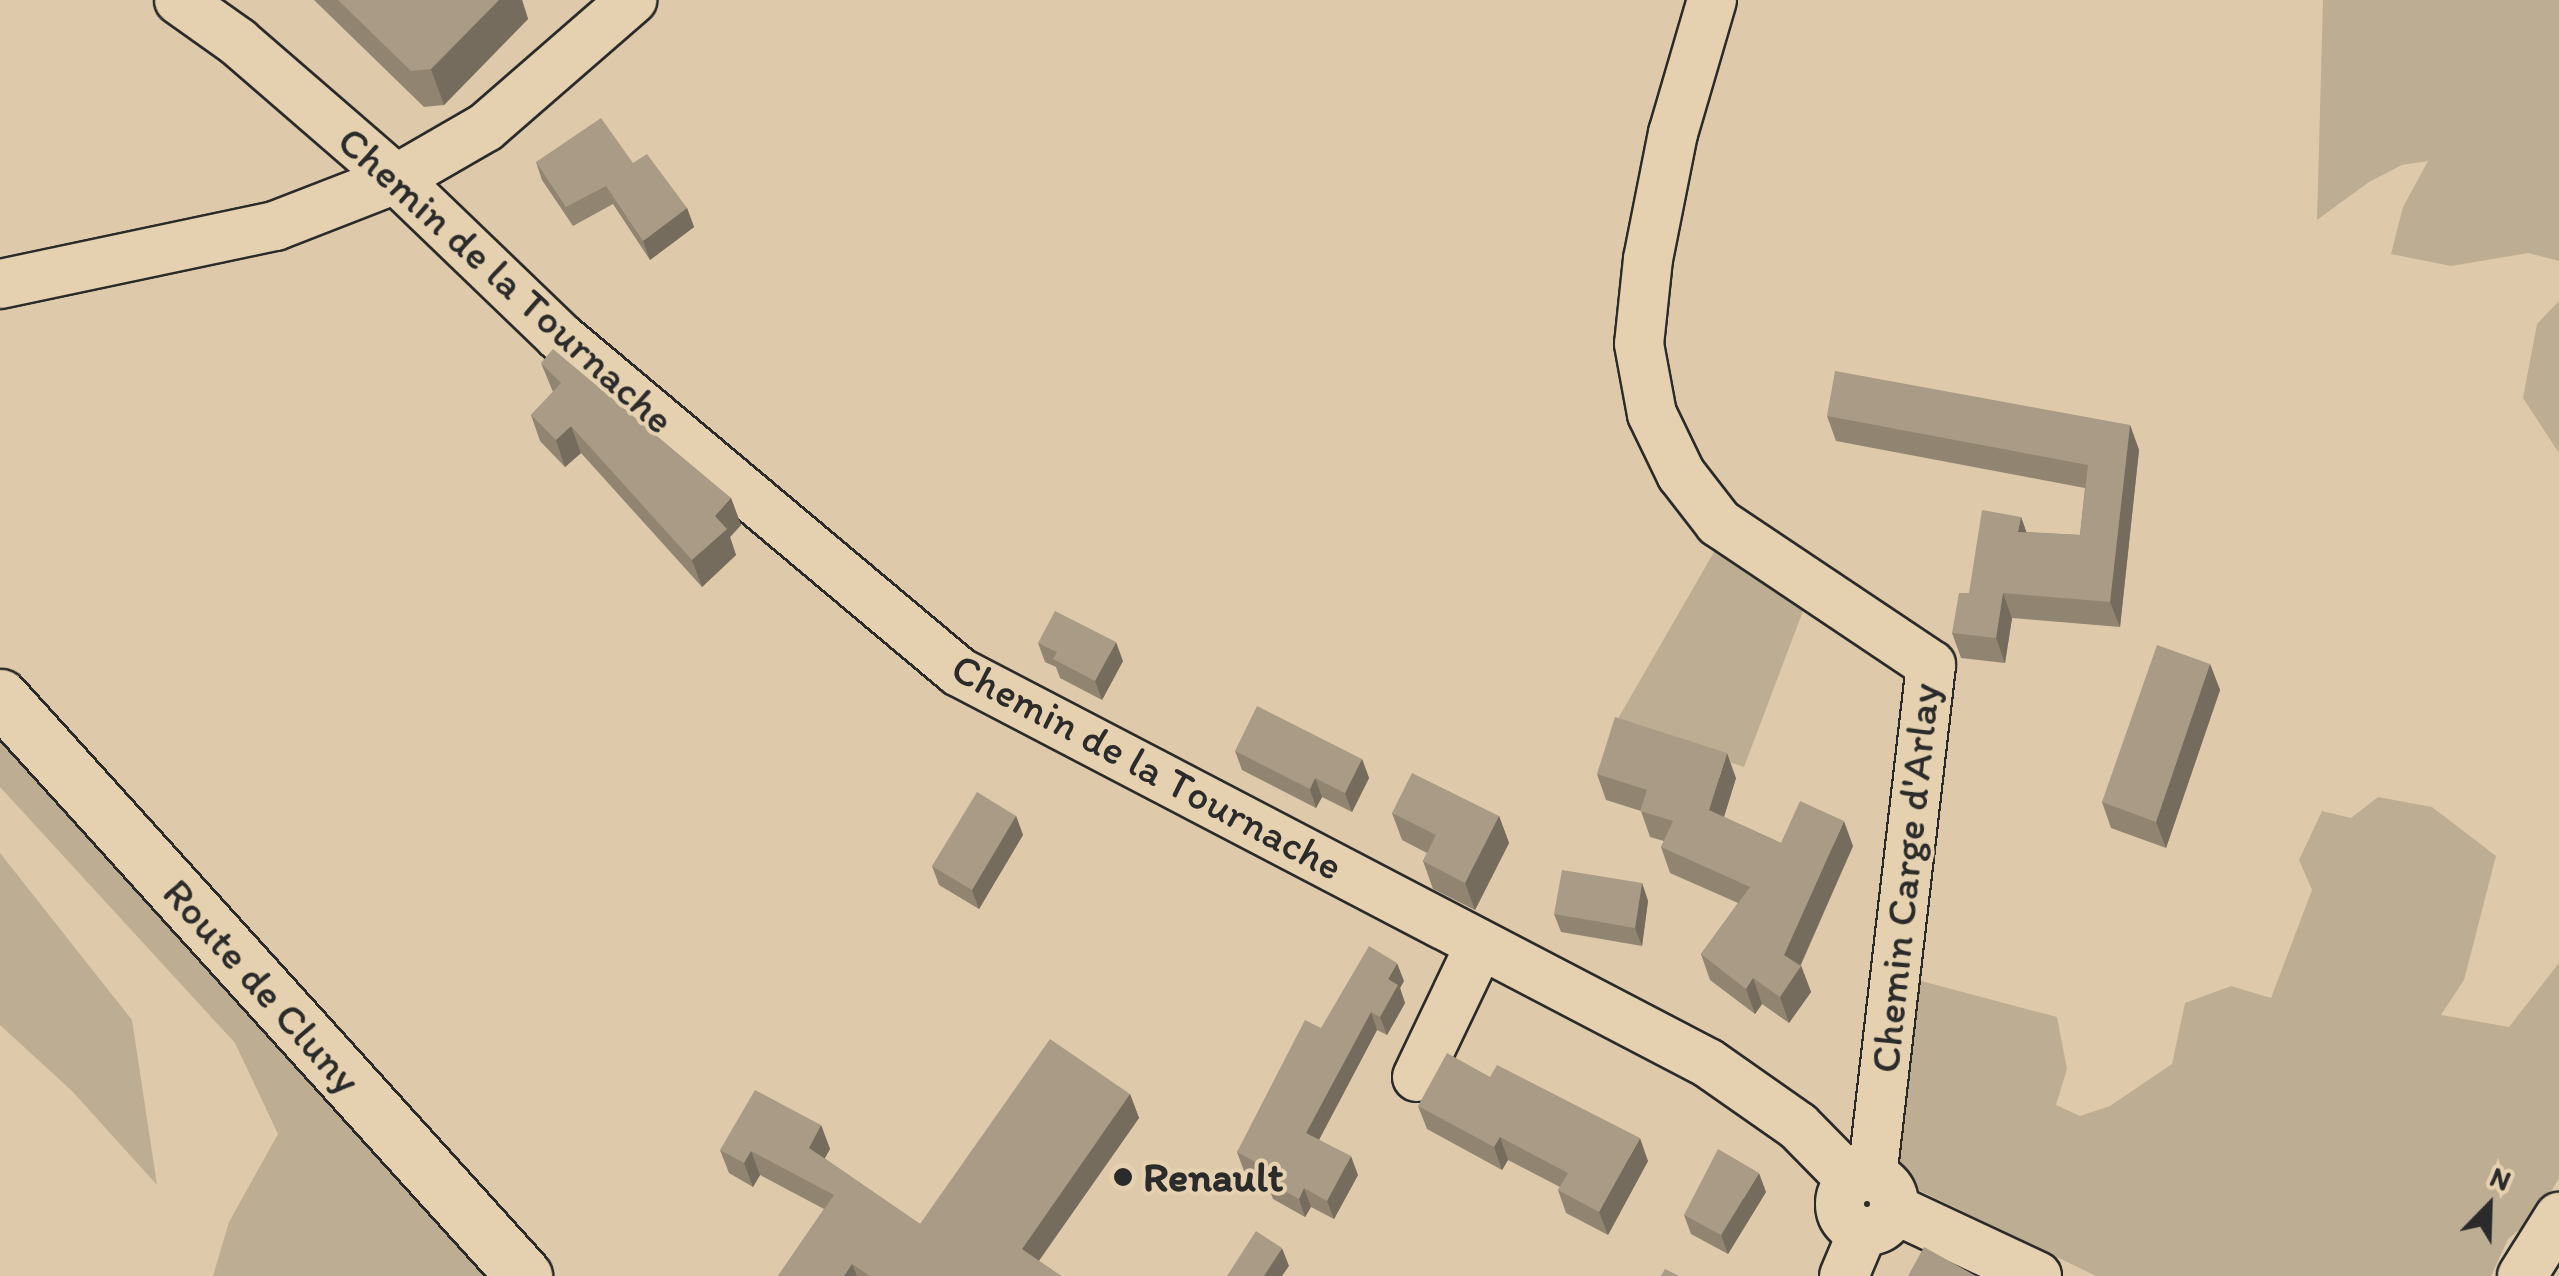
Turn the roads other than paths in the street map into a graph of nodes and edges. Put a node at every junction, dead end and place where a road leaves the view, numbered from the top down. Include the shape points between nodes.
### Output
1 (179, 0) edge
2 (632, 0) edge
3 (1712, 0) edge
4 (396, 179) junction
5 (0, 284) edge
6 (0, 697) edge
7 (1480, 945) junction
8 (1417, 1078) dead end
9 (1870, 1199) junction
10 (2559, 1217) edge
11 (524, 1276) edge
12 (1844, 1276) edge
13 (2037, 1276) edge
14 (2522, 1276) edge

1 - 4 street, Chemin de la Tournache via 238,42
2 - 4 street via 486,128
3 - 9 street, Chemin Carge d'Arlay via 1673,133 1648,259 1638,344 1652,414 1681,474 1719,523 1931,665
4 - 5 street via 274,226
4 - 7 street, Chemin de la Tournache via 559,336 958,672
6 - 11 main road, Route de Cluny
7 - 8 street
7 - 9 street, Chemin de la Tournache via 1708,1062 1798,1126
9 - 12 street, Chemin Carge d'Arlay
9 - 13 street, Chemin de la Tournache
10 - 14 street

